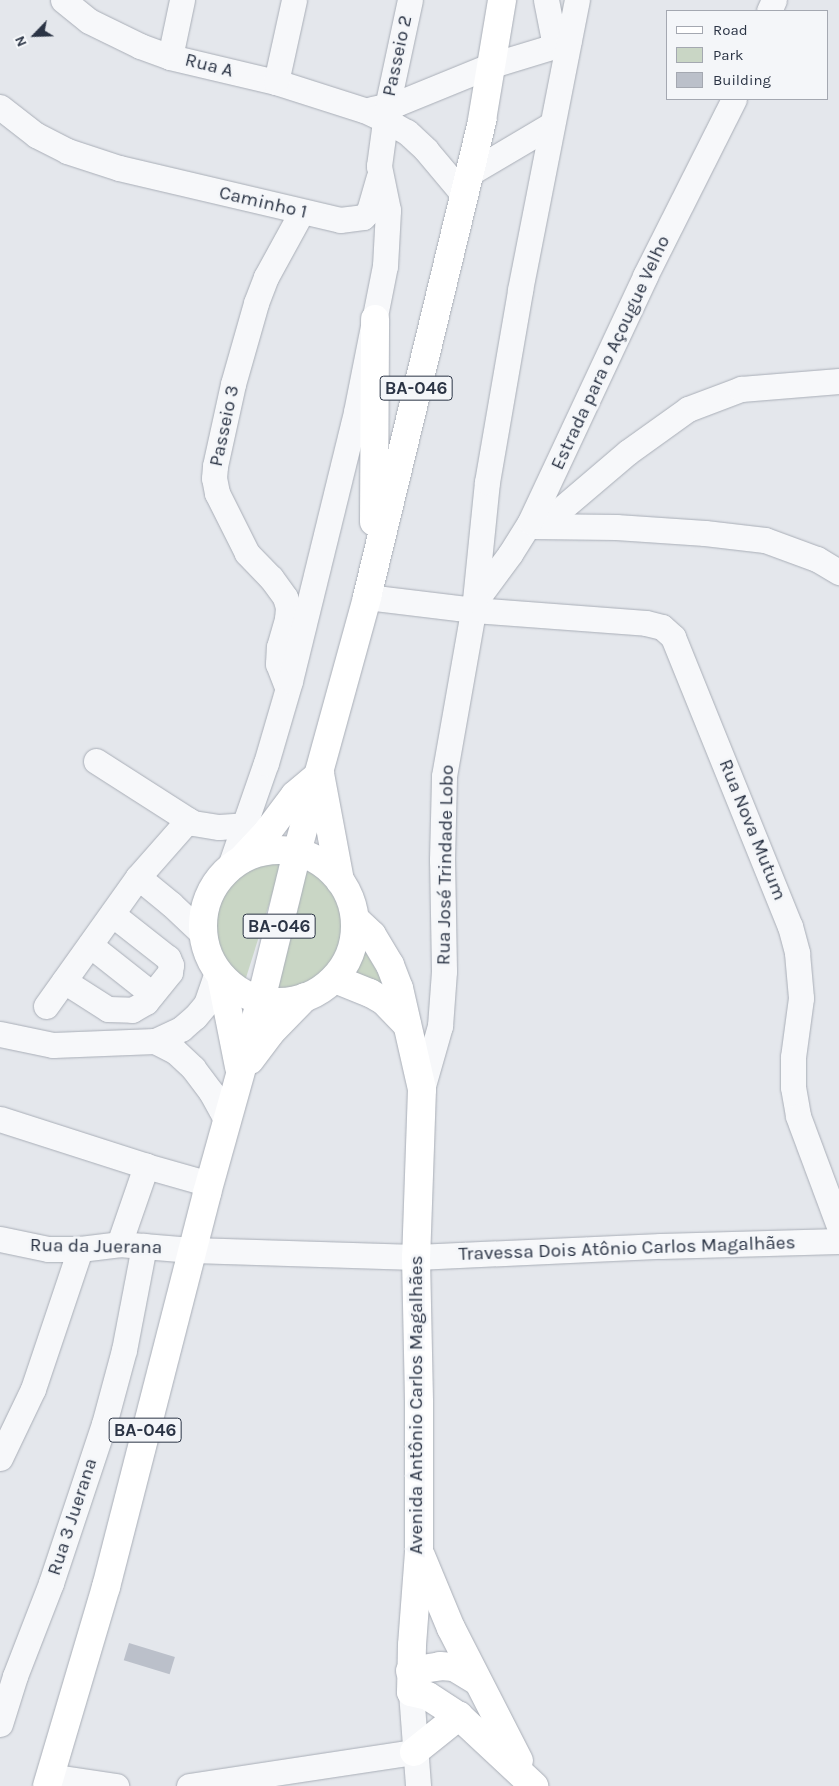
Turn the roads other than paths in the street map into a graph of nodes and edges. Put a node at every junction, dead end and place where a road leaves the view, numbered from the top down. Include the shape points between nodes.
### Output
1 (182, 0) edge
2 (294, 0) edge
3 (410, 0) edge
4 (502, 0) edge
5 (546, 0) edge
6 (576, 0) edge
7 (65, 1) edge
8 (561, 44) junction
9 (170, 56) junction
10 (489, 66) junction
11 (276, 82) junction
12 (734, 100) edge
13 (0, 108) edge
14 (380, 112) junction
15 (551, 125) junction
16 (380, 174) junction
17 (465, 184) junction
18 (301, 213) junction
19 (375, 319) junction
20 (839, 381) edge
21 (535, 526) junction
22 (374, 567) junction
23 (839, 572) edge
24 (367, 597) junction
25 (474, 605) junction
26 (288, 688) junction
27 (96, 761) dead end
28 (320, 774) junction
29 (188, 820) junction
30 (245, 825) junction
31 (297, 852) junction
32 (235, 865) junction
33 (138, 878) junction
34 (340, 881) junction
35 (112, 914) junction
36 (355, 919) junction
37 (204, 935) junction
38 (90, 945) junction
39 (220, 973) junction
40 (335, 979) junction
41 (64, 981) junction
42 (152, 994) junction
43 (306, 997) junction
44 (261, 1000) junction
45 (46, 1006) dead end
46 (407, 1025) junction
47 (0, 1034) edge
48 (155, 1041) junction
49 (240, 1074) junction
50 (422, 1090) junction
51 (0, 1119) edge
52 (227, 1121) junction
53 (146, 1166) junction
54 (209, 1184) junction
55 (839, 1226) edge
56 (0, 1240) edge
57 (839, 1241) edge
58 (119, 1244) junction
59 (144, 1246) junction
60 (80, 1249) junction
61 (192, 1250) junction
62 (416, 1257) junction
63 (0, 1458) edge
64 (419, 1552) junction
65 (476, 1680) junction
66 (411, 1681) junction
67 (459, 1716) junction
68 (0, 1724) edge
69 (414, 1752) junction
70 (48, 1781) edge
71 (531, 1783) edge
72 (116, 1786) edge
73 (189, 1786) edge
74 (418, 1786) edge

1 - 9 street
2 - 11 street
3 - 14 street, Passeio 2
4 - 10 main road, BA-046 / BA-046
5 - 8 street
6 - 8 street, Rua José Trindade Lobo
7 - 9 street, Rua A via 89,21 140,46
8 - 10 street
8 - 15 street, Rua José Trindade Lobo
9 - 11 street, Rua A
10 - 14 street
10 - 17 main road, BA-046 / BA-046 via 482,120
11 - 14 street, Rua A
12 - 21 street, Estrada para o Açougue Velho via 646,276
13 - 18 street, Caminho 1 via 36,135 67,152
14 - 16 street, Passeio 2
14 - 17 street, Rua A
15 - 17 street
15 - 25 street, Rua José Trindade Lobo via 488,482
16 - 18 street, Caminho 1 via 369,210 363,217 340,220
16 - 19 street via 388,210 385,266
17 - 22 main road, BA-046 / BA-046
18 - 26 street, Passeio 3 via 266,277 256,303 233,384 214,478 217,493 247,553 285,596 287,619 279,646 278,664
19 - 22 main road
19 - 26 street via 334,508
20 - 21 street via 741,389 688,409
21 - 23 street via 626,528 765,540 817,559
21 - 25 street, Estrada para o Açougue Velho
22 - 24 main road, BA-046 / BA-046
24 - 25 street, Rua Nova Mutum
24 - 28 main road, BA-046 / BA-046
25 - 50 street, Rua José Trindade Lobo via 444,776 444,971 440,1026
25 - 55 street, Rua Nova Mutum via 646,623 662,628 673,637 790,926 797,953 801,998 793,1057 793,1087 798,1116
26 - 30 street
27 - 29 street
28 - 31 main road, BA-046 / BA-046
28 - 32 main road via 295,795 268,831
28 - 34 main road
29 - 30 street via 219,828
29 - 33 street
30 - 32 street
31 - 32 main road via 268,851
31 - 34 main road via 321,862
31 - 44 main road, BA-046 / BA-046
32 - 37 main road via 211,892 204,913
33 - 35 street
33 - 37 street
34 - 36 main road via 350,899
35 - 38 street
35 - 42 street via 168,958 170,972
36 - 40 main road via 354,941 347,962
36 - 46 main road, Avenida Antônio Carlos Magalhães via 382,948 399,988
37 - 39 main road via 209,957
38 - 41 street
38 - 42 street
39 - 44 main road via 239,991
39 - 48 street via 206,1004 195,1017 181,1029
39 - 49 main road
40 - 43 main road
40 - 46 main road via 384,1001
41 - 42 street via 102,1006 114,1010 132,1010
41 - 45 street
43 - 44 main road via 288,1002
43 - 49 main road via 270,1033
44 - 49 main road, BA-046 / BA-046
46 - 50 main road, Avenida Antônio Carlos Magalhães
47 - 48 street via 53,1045
48 - 52 street via 175,1050 193,1068
49 - 52 main road, BA-046 / BA-046
50 - 62 main road, Avenida Antônio Carlos Magalhães
51 - 53 street
52 - 54 main road, BA-046 / BA-046
53 - 54 street
53 - 58 street
54 - 61 main road, BA-046 / BA-046
56 - 60 street, Rua da Juerana via 48,1249
57 - 62 street, Travessa Dois Atônio Carlos Magalhães
58 - 59 street, Rua da Juerana
58 - 60 street, Rua da Juerana
59 - 61 street, Rua da Juerana
59 - 68 street, Rua 3 Juerana via 124,1350 104,1424
60 - 63 street via 34,1389
61 - 62 street, Travessa Dois Atônio Carlos Magalhães
61 - 70 main road, BA-046 / BA-046 via 106,1587
62 - 64 main road, Avenida Antônio Carlos Magalhães
64 - 65 main road via 450,1628
64 - 66 main road, Avenida Antônio Carlos Magalhães
65 - 66 main road via 454,1667 440,1666
65 - 71 main road
66 - 67 main road
66 - 69 street, Avenida Antônio Carlos Magalhães
67 - 69 main road
67 - 71 main road
69 - 73 street
69 - 74 street, Avenida Antônio Carlos Magalhães
70 - 72 street

